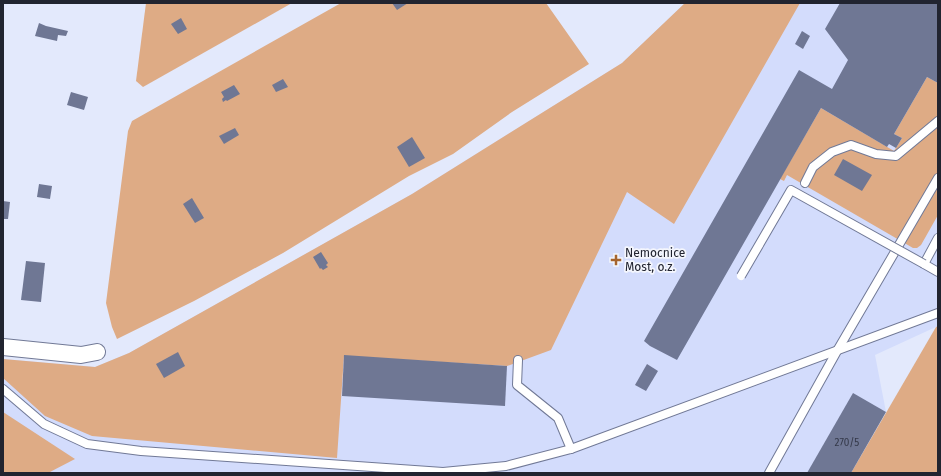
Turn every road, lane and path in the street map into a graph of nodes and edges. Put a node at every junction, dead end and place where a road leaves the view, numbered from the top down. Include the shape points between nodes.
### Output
1 (938, 121) edge
2 (938, 178) edge
3 (804, 183) dead end
4 (938, 238) edge
5 (924, 264) junction
6 (938, 272) edge
7 (741, 276) dead end
8 (938, 313) edge
9 (3, 347) edge
10 (837, 351) junction
11 (97, 352) dead end
12 (518, 360) dead end
13 (3, 389) edge
14 (571, 450) junction
15 (769, 473) edge

1 - 3 lane via 896,156 876,154 851,146 832,152 813,167
2 - 10 lane
4 - 5 lane
5 - 6 lane
5 - 7 lane, bridge via 790,190
8 - 10 lane
9 - 11 street via 81,355
10 - 14 lane
10 - 15 lane
12 - 14 lane via 517,385 558,418
13 - 14 lane via 44,424 87,444 141,451 443,472 506,466

